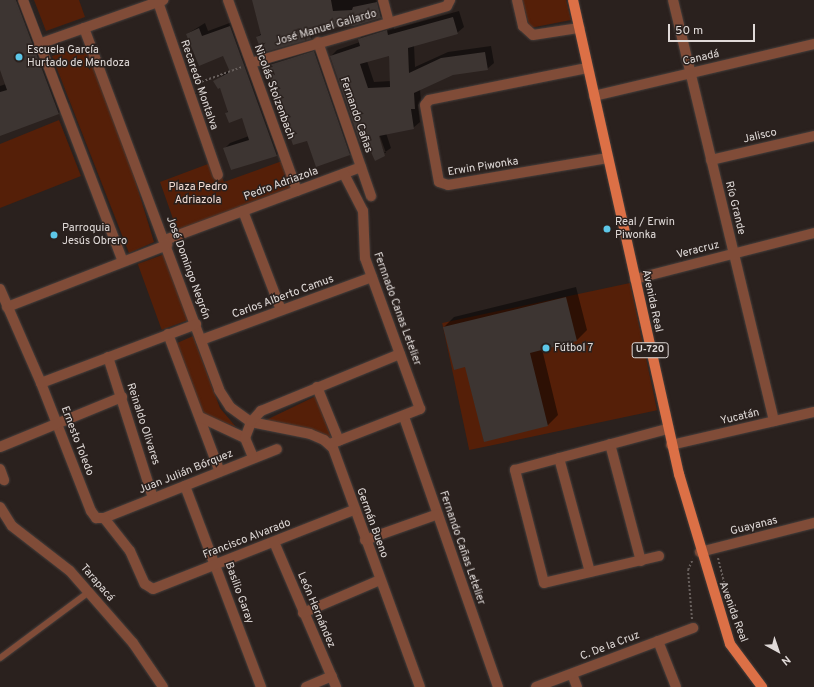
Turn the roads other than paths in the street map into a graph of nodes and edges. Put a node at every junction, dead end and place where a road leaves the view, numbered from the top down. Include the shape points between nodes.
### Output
1 (23, 0) edge
2 (228, 0) edge
3 (383, 0) edge
4 (450, 0) edge
5 (517, 0) edge
6 (573, 0) edge
7 (674, 0) edge
8 (160, 1) edge
9 (389, 22) junction
10 (84, 28) junction
11 (579, 28) junction
12 (318, 42) junction
13 (39, 44) junction
14 (814, 44) edge
15 (251, 64) junction
16 (587, 68) junction
17 (691, 73) junction
18 (594, 96) junction
19 (814, 136) edge
20 (608, 158) junction
21 (711, 160) junction
22 (361, 168) junction
23 (344, 174) junction
24 (218, 175) dead end
25 (297, 191) junction
26 (371, 196) dead end
27 (243, 211) junction
28 (814, 233) edge
29 (166, 243) junction
30 (734, 253) junction
31 (124, 262) junction
32 (372, 277) junction
33 (635, 279) junction
34 (1, 294) edge
35 (7, 307) junction
36 (281, 310) junction
37 (196, 324) junction
38 (168, 334) junction
39 (201, 340) junction
40 (400, 354) junction
41 (108, 357) junction
42 (41, 383) junction
43 (317, 387) junction
44 (122, 397) junction
45 (814, 412) edge
46 (200, 417) junction
47 (404, 417) junction
48 (774, 421) junction
49 (251, 422) junction
50 (56, 423) junction
51 (667, 429) junction
52 (245, 438) junction
53 (334, 443) junction
54 (610, 444) junction
55 (671, 445) junction
56 (0, 447) edge
57 (277, 449) dead end
58 (253, 457) junction
59 (559, 458) junction
60 (0, 469) edge
61 (220, 472) junction
62 (4, 480) dead end
63 (185, 486) junction
64 (153, 498) junction
65 (0, 507) edge
66 (354, 510) junction
67 (438, 514) junction
68 (104, 518) junction
69 (814, 523) edge
70 (365, 540) junction
71 (274, 542) junction
72 (697, 553) junction
73 (659, 556) dead end
74 (641, 561) junction
75 (216, 564) junction
76 (590, 572) junction
77 (380, 580) junction
78 (148, 587) joint
79 (89, 592) junction
80 (303, 612) junction
81 (693, 628) road end
82 (658, 641) junction
83 (0, 658) edge
84 (572, 674) junction
85 (332, 676) junction
86 (757, 684) edge
87 (163, 687) edge
88 (261, 687) edge
89 (306, 687) edge
90 (336, 687) edge
91 (420, 687) edge
92 (498, 687) edge
93 (536, 687) edge
94 (576, 687) edge
95 (676, 687) edge

1 - 13 street
2 - 15 street, Nicolás Stolzenbach
3 - 9 street
4 - 9 street, José Manuel Gallardo via 447,6
5 - 11 street via 523,26 533,35
6 - 11 main road, Avenida Real / U-720
7 - 17 street, Río Grande
8 - 10 street
8 - 24 street, Recaredo Montalva
9 - 12 street, José Manuel Gallardo
10 - 13 street
10 - 29 street, José Domingo Negrón
11 - 16 main road, Avenida Real / U-720
12 - 15 street, José Manuel Gallardo
12 - 22 street, Fernando Cañas
13 - 31 street
14 - 17 street, Canadá
15 - 25 street, Nicolás Stolzenbach
16 - 18 main road, Avenida Real / U-720
16 - 20 street, Erwin Piwonka via 429,100 425,105 439,182 448,185
17 - 18 street, Canadá
17 - 21 street, Río Grande
18 - 20 main road, Avenida Real / U-720
19 - 21 street, Jalisco
20 - 33 main road, Avenida Real / U-720
21 - 30 street, Río Grande
22 - 23 street, Pedro Adriazola
22 - 26 street, Fernando Cañas
23 - 25 street, Pedro Adriazola
23 - 32 street, Fernnado Canas Letelier via 363,211 363,247
25 - 27 street, Pedro Adriazola
27 - 29 street, Pedro Adriazola
27 - 36 street
28 - 30 street, Veracruz
29 - 31 street, Pedro Adriazola
29 - 37 street, José Domingo Negrón
30 - 33 street, Veracruz
30 - 48 street, Río Grande
31 - 35 street, Pedro Adriazola
32 - 36 street, Carlos Alberto Camus
32 - 40 street, Fernnado Canas Letelier
33 - 51 main road, Avenida Real / U-720
34 - 35 street, Ernesto Toledo
35 - 42 street, Ernesto Toledo
36 - 39 street, Carlos Alberto Camus
37 - 38 street
37 - 39 street, José Domingo Negrón
38 - 41 street
38 - 46 street
39 - 49 street, José Domingo Negrón via 224,399 240,416
40 - 43 street
40 - 47 street, Fernnado Canas Letelier via 420,406 418,412
41 - 42 street
41 - 44 street, Reinaldo Olivares
42 - 50 street, Ernesto Toledo
43 - 49 street via 261,411
43 - 53 street, Germán Bueno
44 - 50 street
44 - 64 street, Reinaldo Olivares
45 - 48 street, Yucatán
46 - 52 street
46 - 61 street
47 - 53 street
47 - 67 street, Fernando Cañas Letelier
48 - 55 street, Yucatán
49 - 52 street
49 - 53 street via 310,434
50 - 56 street
50 - 68 street, Ernesto Toledo via 91,511 96,518
51 - 54 street
51 - 55 main road, Avenida Real / U-720
52 - 58 street
53 - 66 street, Germán Bueno
54 - 59 street
54 - 74 street
55 - 72 main road, Avenida Real / U-720
57 - 58 street, Juan Julián Bórquez
58 - 61 street, Juan Julián Bórquez
59 - 76 street
59 - 76 street via 515,470 544,583
60 - 62 street
61 - 63 street, Juan Julián Bórquez
63 - 64 street, Juan Julián Bórquez
63 - 75 street, Basilio Garay
64 - 68 street, Juan Julián Bórquez
65 - 79 street, Tarapacá via 12,526 70,571
66 - 70 street, Germán Bueno
66 - 71 street, Francisco Alvarado
67 - 70 street
67 - 92 street, Fernando Cañas Letelier
68 - 78 street, Ernesto Toledo via 130,551
69 - 72 street, Guayanas
70 - 77 street, Germán Bueno
71 - 75 street, Francisco Alvarado
71 - 80 street, León Hernández
72 - 86 main road, Avenida Real / U-720 via 730,644
73 - 74 street
74 - 76 street
75 - 78 street, Francisco Alvarado via 162,587
75 - 88 street, Basilio Garay
77 - 80 street
77 - 91 street, Germán Bueno
79 - 83 lane
79 - 87 street, Tarapacá via 133,643
80 - 85 street, León Hernández
81 - 82 street, C. De la Cruz
82 - 84 street, C. De la Cruz
82 - 95 street
84 - 93 street, C. De la Cruz
84 - 94 street
85 - 89 street
85 - 90 street, León Hernández

